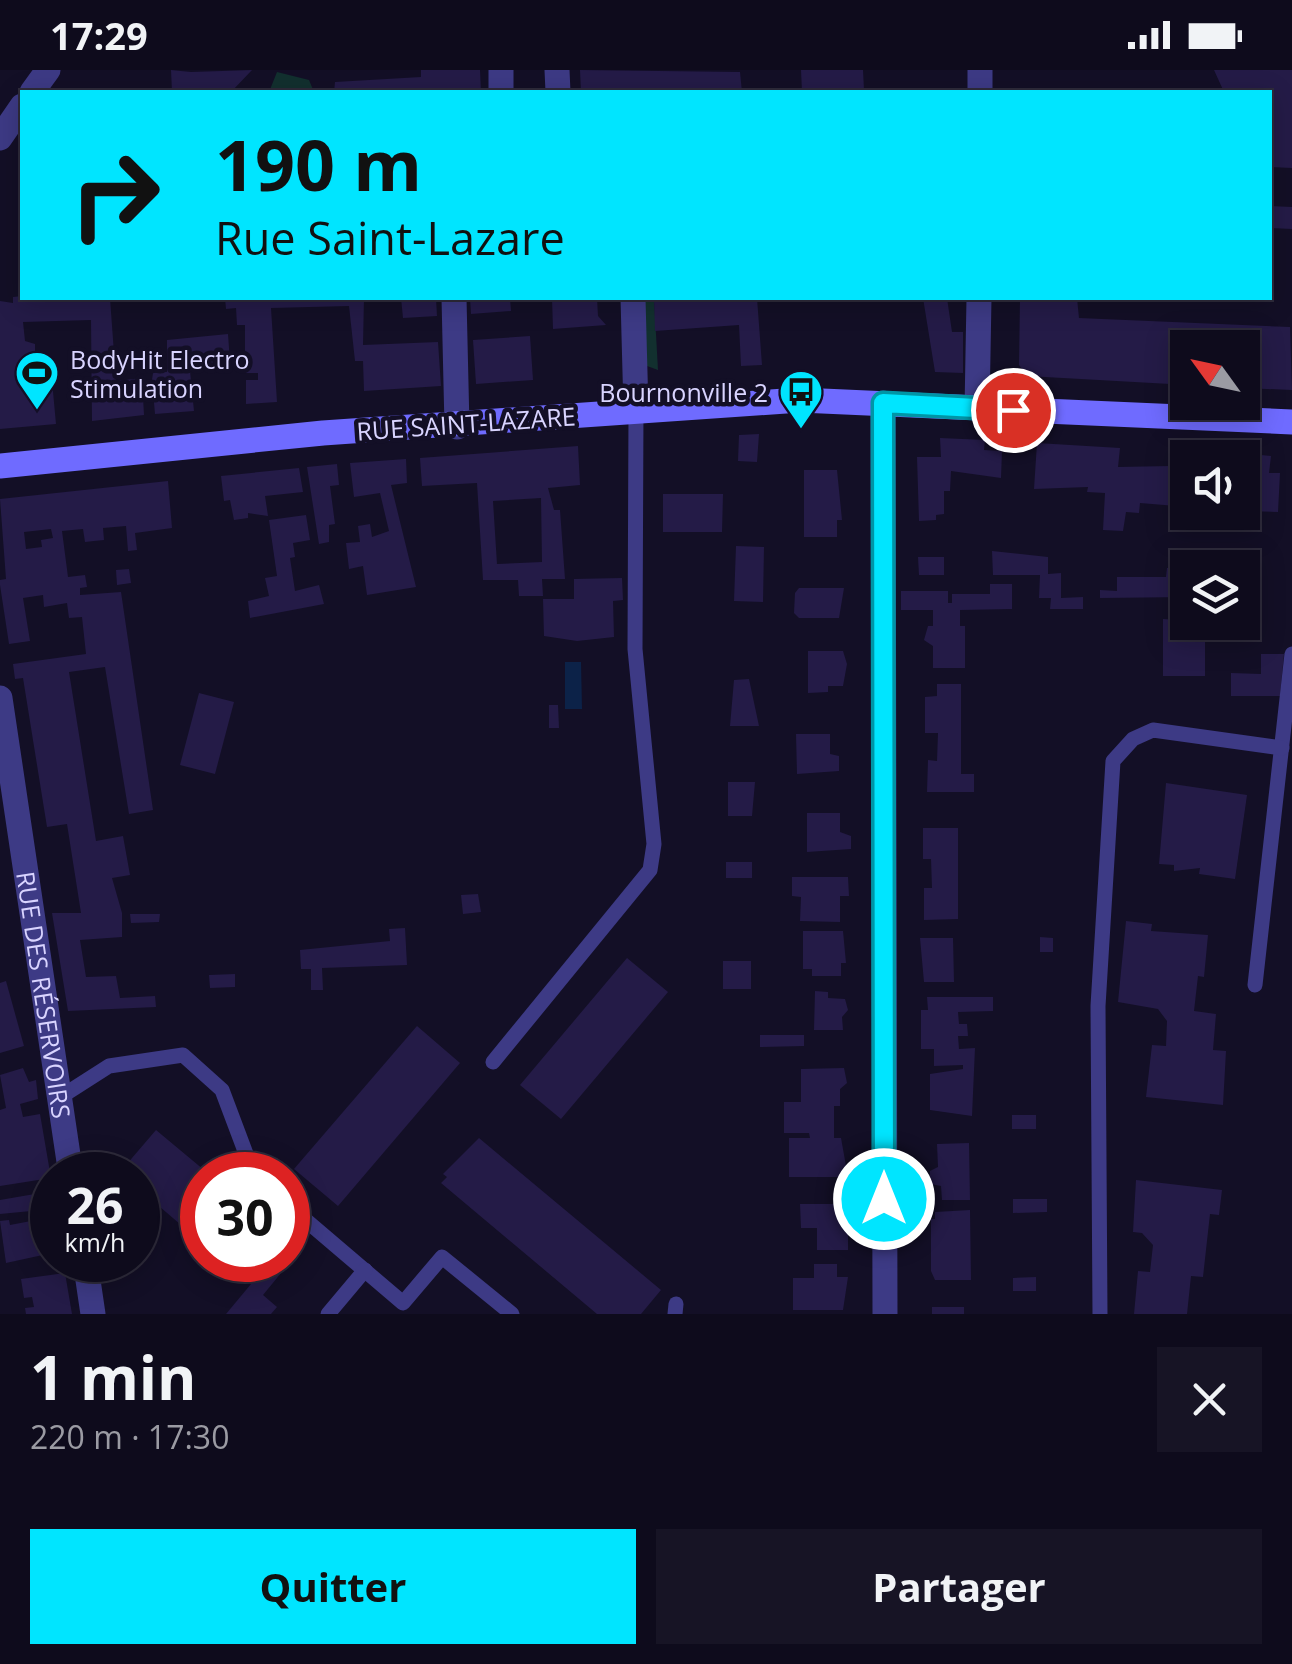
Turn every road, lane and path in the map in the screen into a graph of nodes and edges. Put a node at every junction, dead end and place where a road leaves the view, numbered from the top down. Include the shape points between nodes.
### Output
1 (20, 109) edge
2 (0, 138) edge
3 (454, 300) edge
4 (633, 300) edge
5 (980, 300) edge
6 (883, 403) junction
7 (977, 409) junction
8 (636, 410) junction
9 (1292, 422) edge
10 (457, 427) junction
11 (0, 466) edge
12 (1292, 654) edge
13 (0, 698) edge
14 (1282, 748) junction
15 (1255, 985) dead end
16 (493, 1062) dead end
17 (59, 1098) junction
18 (67, 1152) edge
19 (245, 1152) edge
20 (310, 1224) edge
21 (365, 1270) junction
22 (88, 1282) edge
23 (399, 1308) edge
24 (93, 1314) edge
25 (328, 1314) edge
26 (512, 1314) edge
27 (885, 1314) edge
28 (1100, 1314) edge

1 - 2 street
3 - 10 street
4 - 8 street
5 - 7 street
6 - 7 main road, RUE SAINT-LAZARE
6 - 8 main road, RUE SAINT-LAZARE via 800,400
6 - 27 street
7 - 9 main road, RUE SAINT-LAZARE
8 - 10 main road, RUE SAINT-LAZARE
8 - 16 lane via 635,648 654,844 650,870
10 - 11 main road, RUE SAINT-LAZARE via 323,433
12 - 14 lane
13 - 17 street, RUE DES RÉSERVOIRS
14 - 15 lane
14 - 28 lane via 1154,730 1113,761 1098,1006
17 - 18 street, RUE DES RÉSERVOIRS
17 - 19 lane via 109,1066 182,1055 222,1090
20 - 21 lane
21 - 23 lane
21 - 25 lane
22 - 24 street
23 - 26 lane via 442,1257

